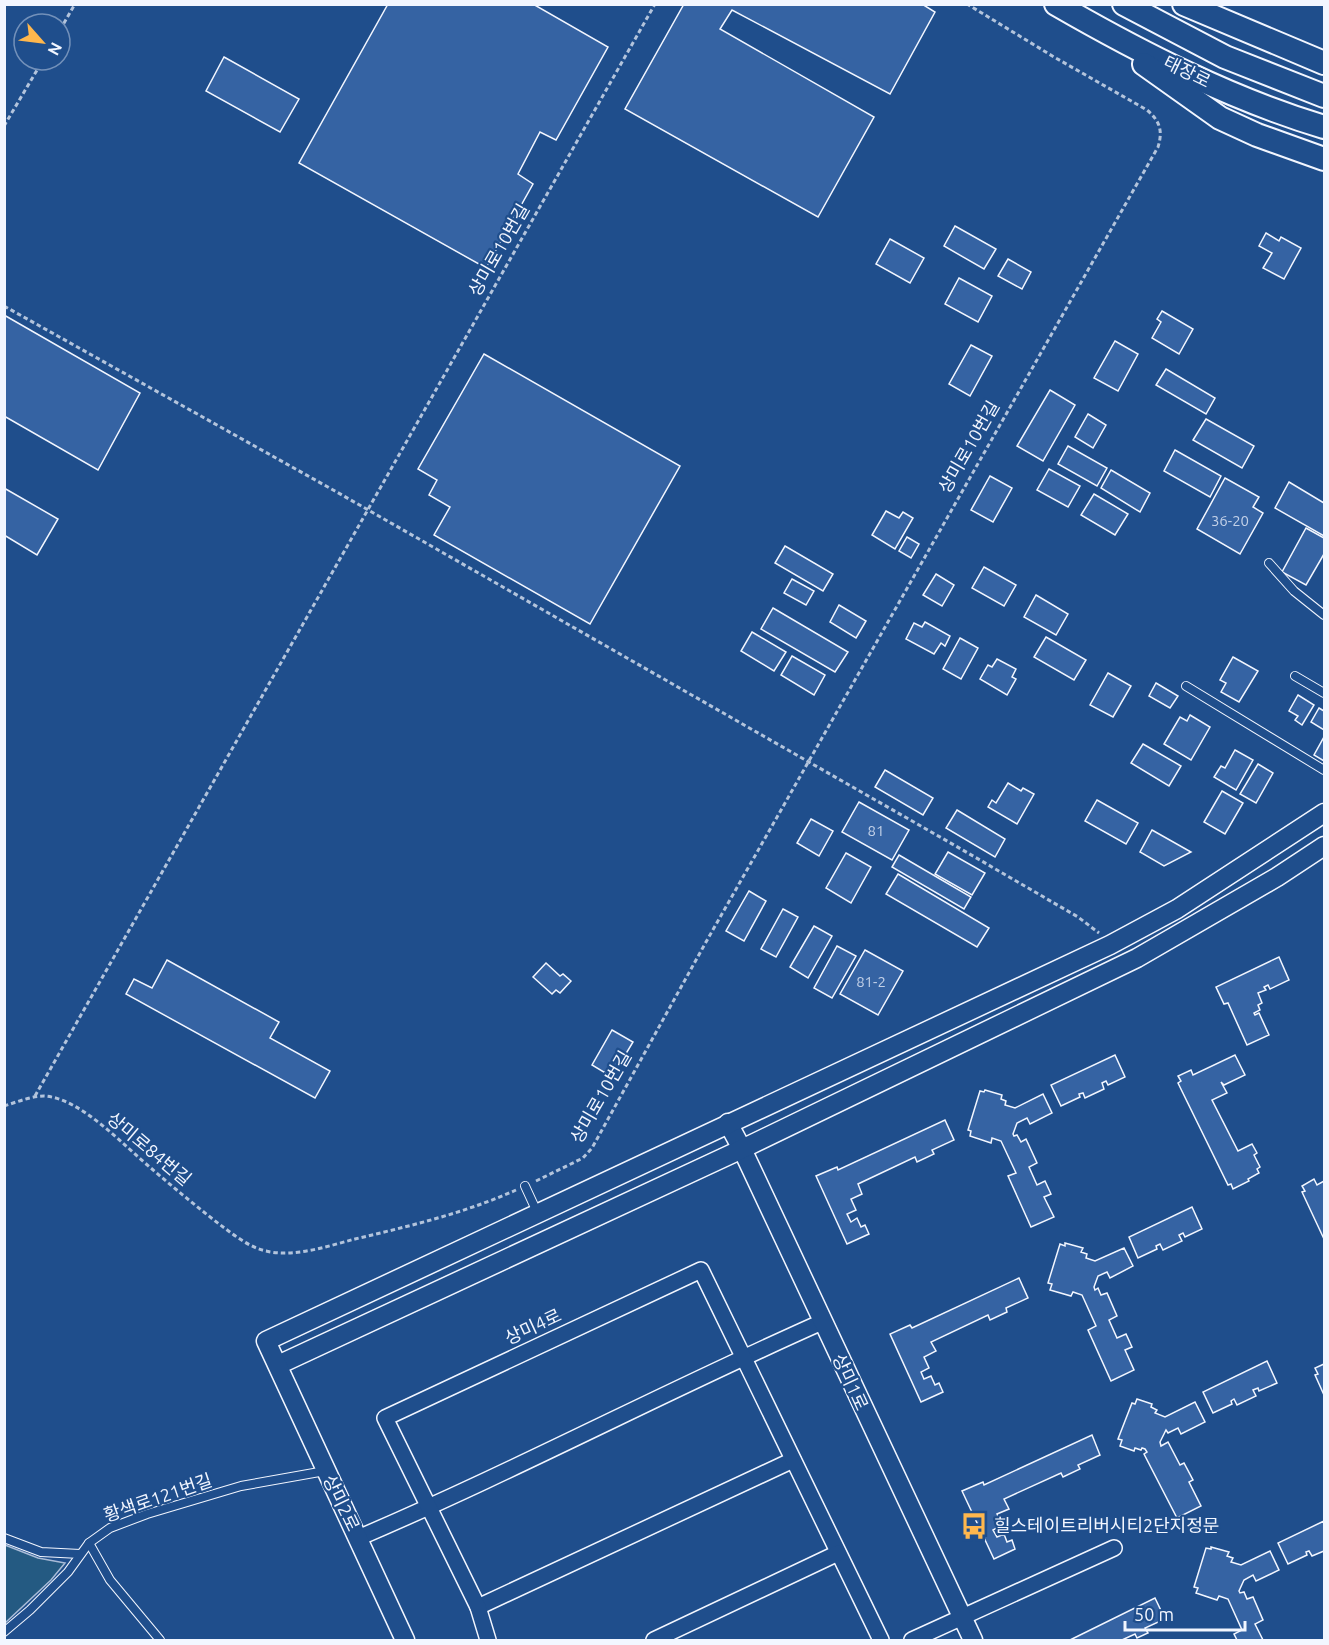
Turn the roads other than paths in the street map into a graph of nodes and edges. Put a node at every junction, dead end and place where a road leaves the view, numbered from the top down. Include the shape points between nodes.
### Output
1 (1056, 4) edge
2 (1124, 4) edge
3 (1184, 4) edge
4 (1084, 21) junction
5 (1324, 63) edge
6 (1324, 96) edge
7 (1324, 127) edge
8 (1324, 159) edge
9 (1269, 563) dead end
10 (1324, 615) edge
11 (1295, 676) dead end
12 (1186, 686) dead end
13 (1324, 693) edge
14 (1324, 770) edge
15 (1324, 813) edge
16 (1324, 846) edge
17 (728, 1123) junction
18 (742, 1149) junction
19 (525, 1186) road end
20 (537, 1212) junction
21 (822, 1322) junction
22 (743, 1357) junction
23 (278, 1365) junction
24 (793, 1460) junction
25 (326, 1471) junction
26 (428, 1508) junction
27 (4, 1538) edge
28 (357, 1538) junction
29 (89, 1543) junction
30 (1114, 1548) dead end
31 (838, 1553) junction
32 (80, 1554) junction
33 (478, 1607) junction
34 (961, 1617) junction
35 (4, 1632) edge
36 (160, 1641) edge
37 (405, 1641) edge
38 (488, 1641) edge
39 (654, 1641) edge
40 (881, 1641) edge
41 (912, 1641) edge
42 (973, 1641) edge

1 - 4 main road, 태장로
2 - 6 main road, 태장로 via 1225,57
3 - 5 main road
4 - 7 main road, 태장로 via 1211,84
4 - 8 main road via 1220,118
9 - 10 lane via 1294,591
11 - 13 lane
12 - 14 lane
15 - 17 street via 1177,909 1110,945
16 - 18 street via 1137,958
17 - 18 street, 상미1로
17 - 20 street
18 - 21 street, 상미1로
18 - 23 street
19 - 20 lane
20 - 23 street, 상미2로 via 266,1341
21 - 22 street
21 - 34 street, 상미1로
22 - 24 street, 상미4로
22 - 26 street
22 - 26 street, 상미4로 via 701,1270 385,1418
23 - 25 street, 상미2로
24 - 31 street, 상미4로
24 - 33 street
25 - 28 street, 상미2로
25 - 29 lane, 황색로121번길 via 241,1486 188,1501 110,1528
26 - 28 street
26 - 33 street, 상미4로
27 - 32 lane via 41,1552
28 - 37 street, 상미2로
29 - 32 lane, 황색로121번길
29 - 36 lane via 110,1580
30 - 34 street
31 - 39 street
31 - 40 street, 상미4로
32 - 35 lane, 황색로121번길 via 49,1592
33 - 38 street, 상미4로
34 - 41 street
34 - 42 street, 상미1로

